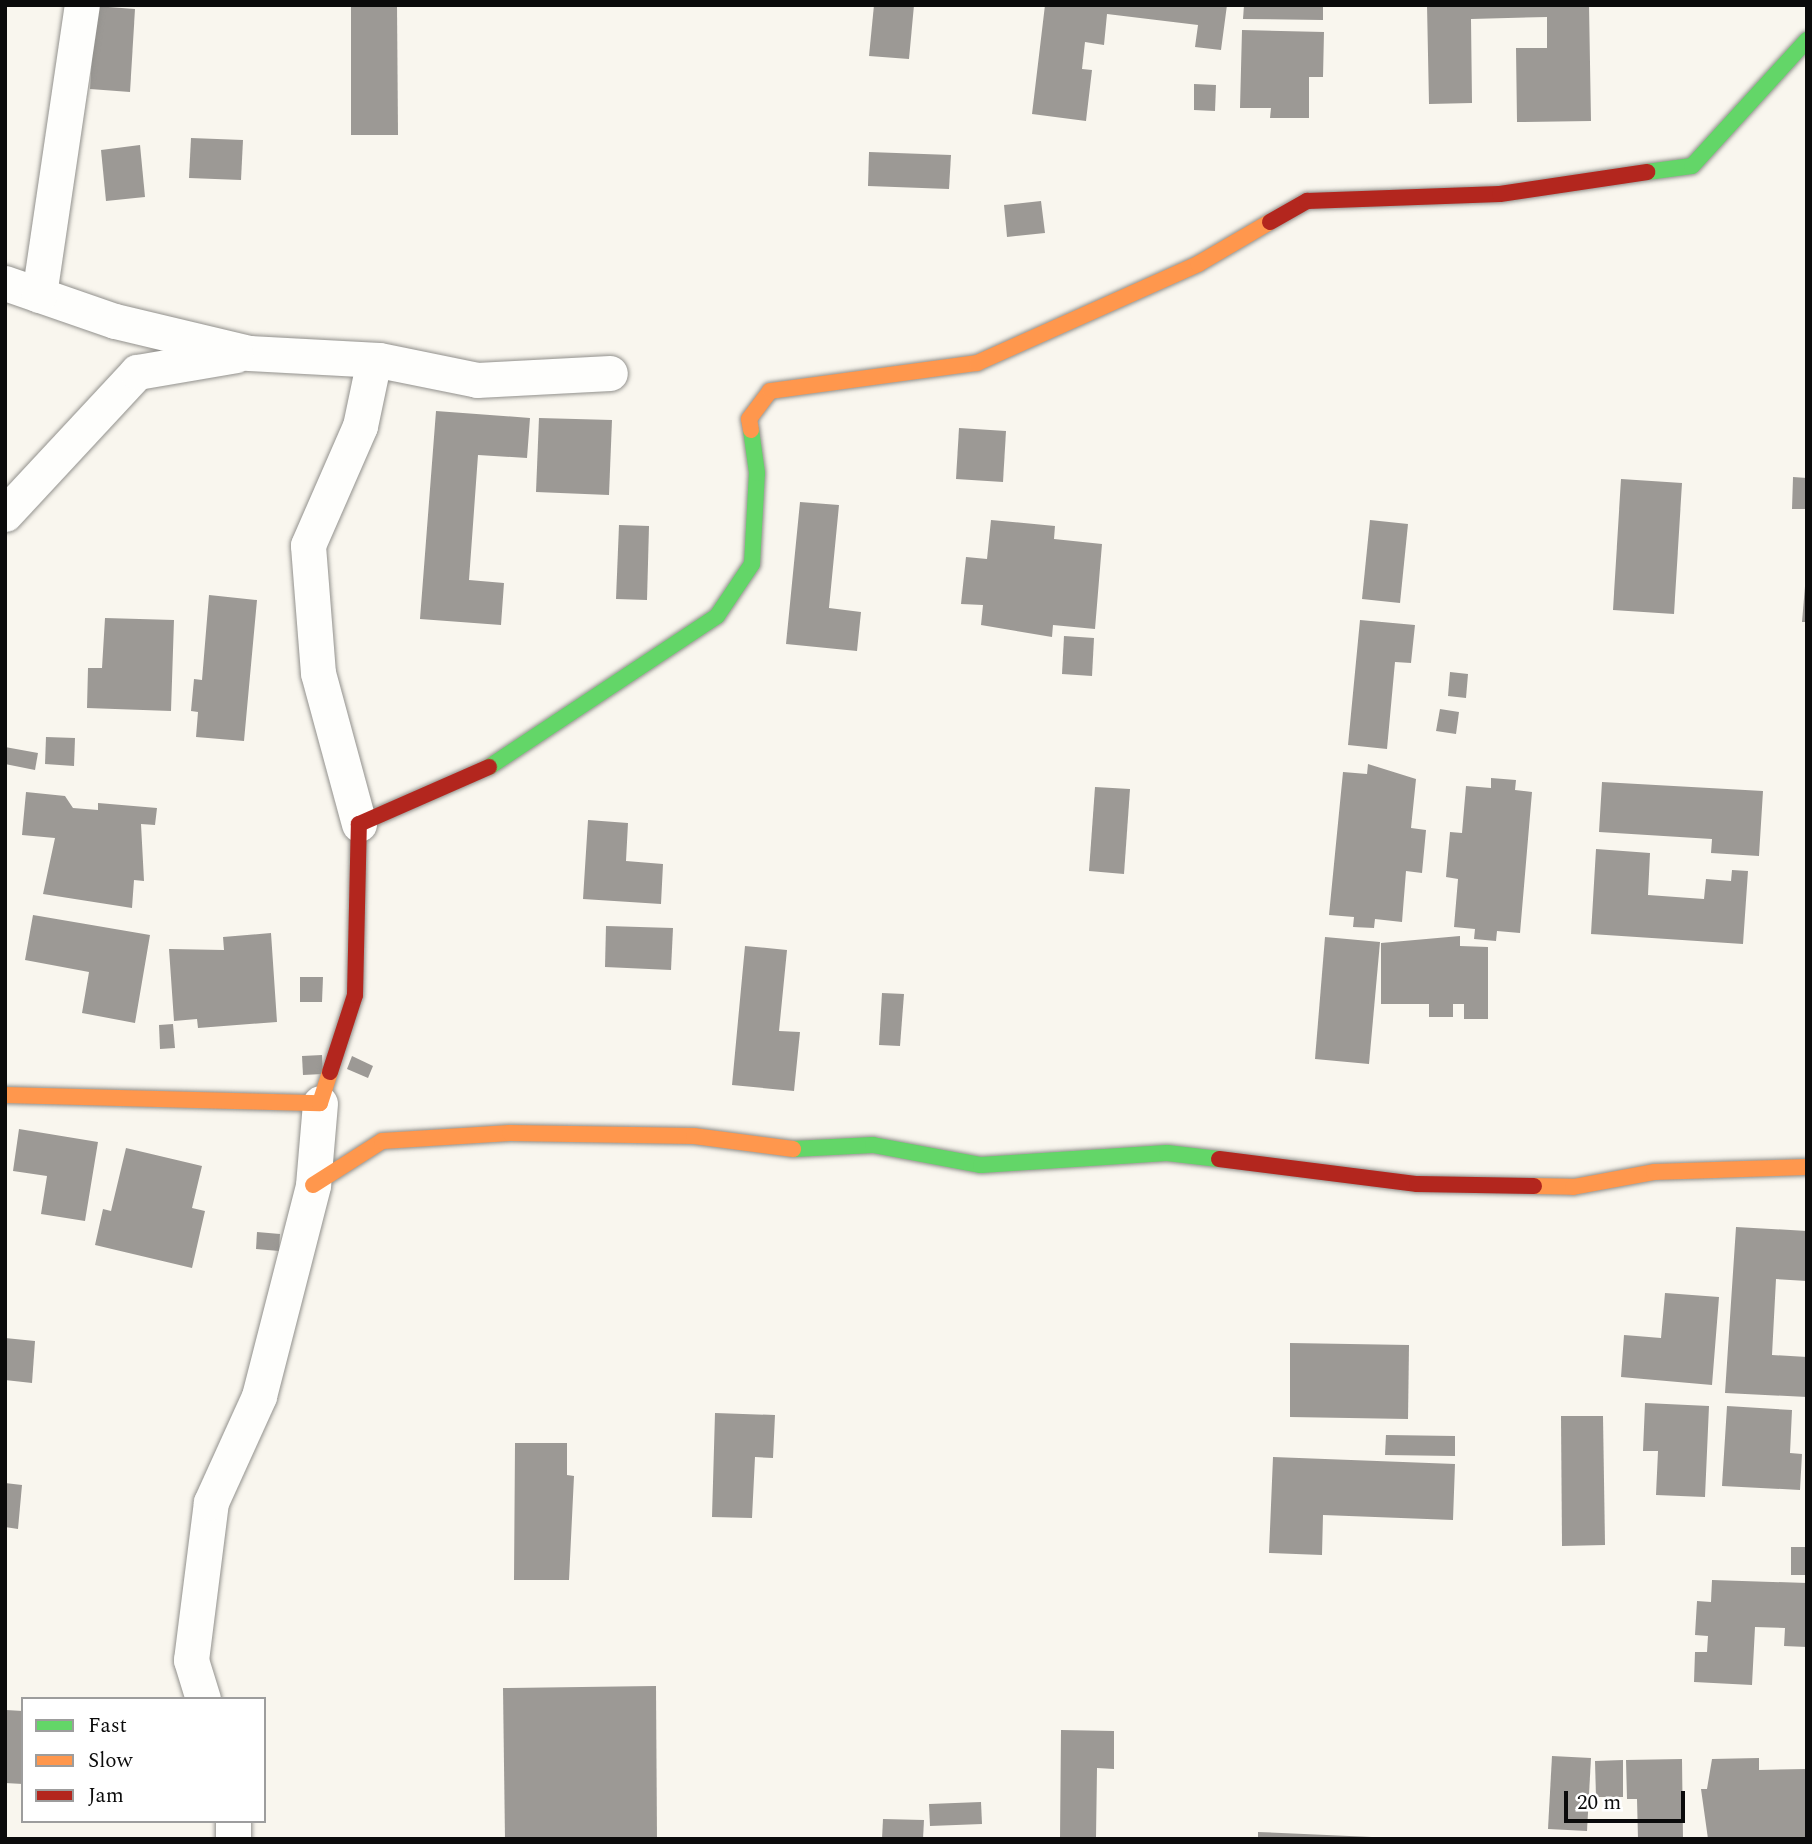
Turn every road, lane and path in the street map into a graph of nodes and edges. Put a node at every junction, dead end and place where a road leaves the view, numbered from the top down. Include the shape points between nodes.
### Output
1 (82, 5) edge
2 (1807, 40) edge
3 (5, 283) edge
4 (39, 295) junction
5 (249, 353) junction
6 (610, 373) dead end
7 (371, 374) dead end
8 (5, 514) edge
9 (359, 824) junction
10 (5, 1095) edge
11 (320, 1103) junction
12 (1807, 1167) edge
13 (313, 1185) junction
14 (202, 1697) edge

1 - 4 street
2 - 9 street via 1692,166 1500,194 1307,201 1198,264 977,363 771,391 749,419 757,473 752,564 717,616 485,769
3 - 4 street
4 - 5 street
5 - 6 street via 379,360 477,380
5 - 8 street via 137,372
7 - 9 street via 360,426 308,545 318,673
9 - 11 street via 355,995
10 - 11 street
11 - 13 street
12 - 13 street via 1654,1172 1573,1188 1417,1184 1167,1153 981,1165 873,1145 792,1149 694,1136 510,1133 382,1141
13 - 14 street via 259,1396 211,1502 191,1660

